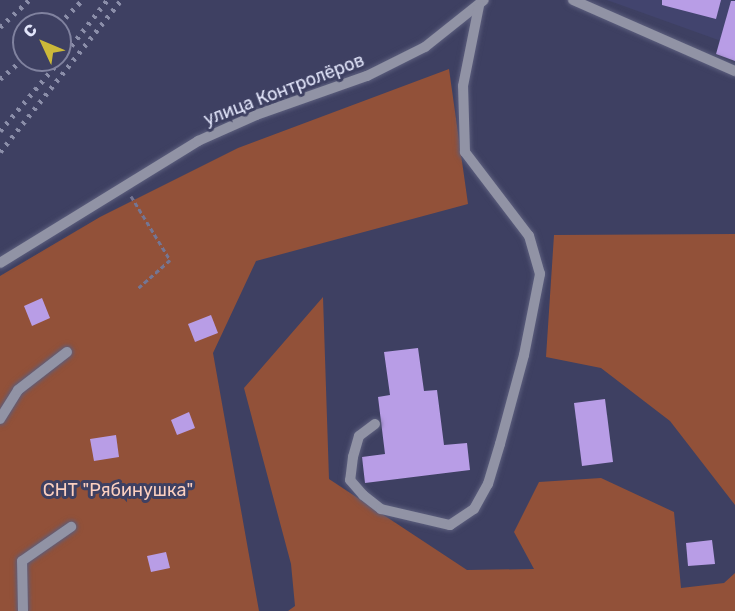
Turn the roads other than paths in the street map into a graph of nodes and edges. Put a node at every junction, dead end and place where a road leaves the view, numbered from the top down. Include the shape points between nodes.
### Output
1 (573, 0) edge
2 (482, 3) edge
3 (735, 71) edge
4 (0, 263) edge
5 (67, 352) dead end
6 (0, 419) edge
7 (375, 424) dead end
8 (71, 527) dead end
9 (23, 611) edge

1 - 3 street
2 - 4 street, улица Контролёров via 450,31 395,63 228,126 123,185
2 - 7 street via 463,86 465,152 529,236 540,274 500,444 488,484 474,509 450,525 381,509 363,495 350,480 353,457 358,436
5 - 6 street via 18,390
8 - 9 street via 22,561

